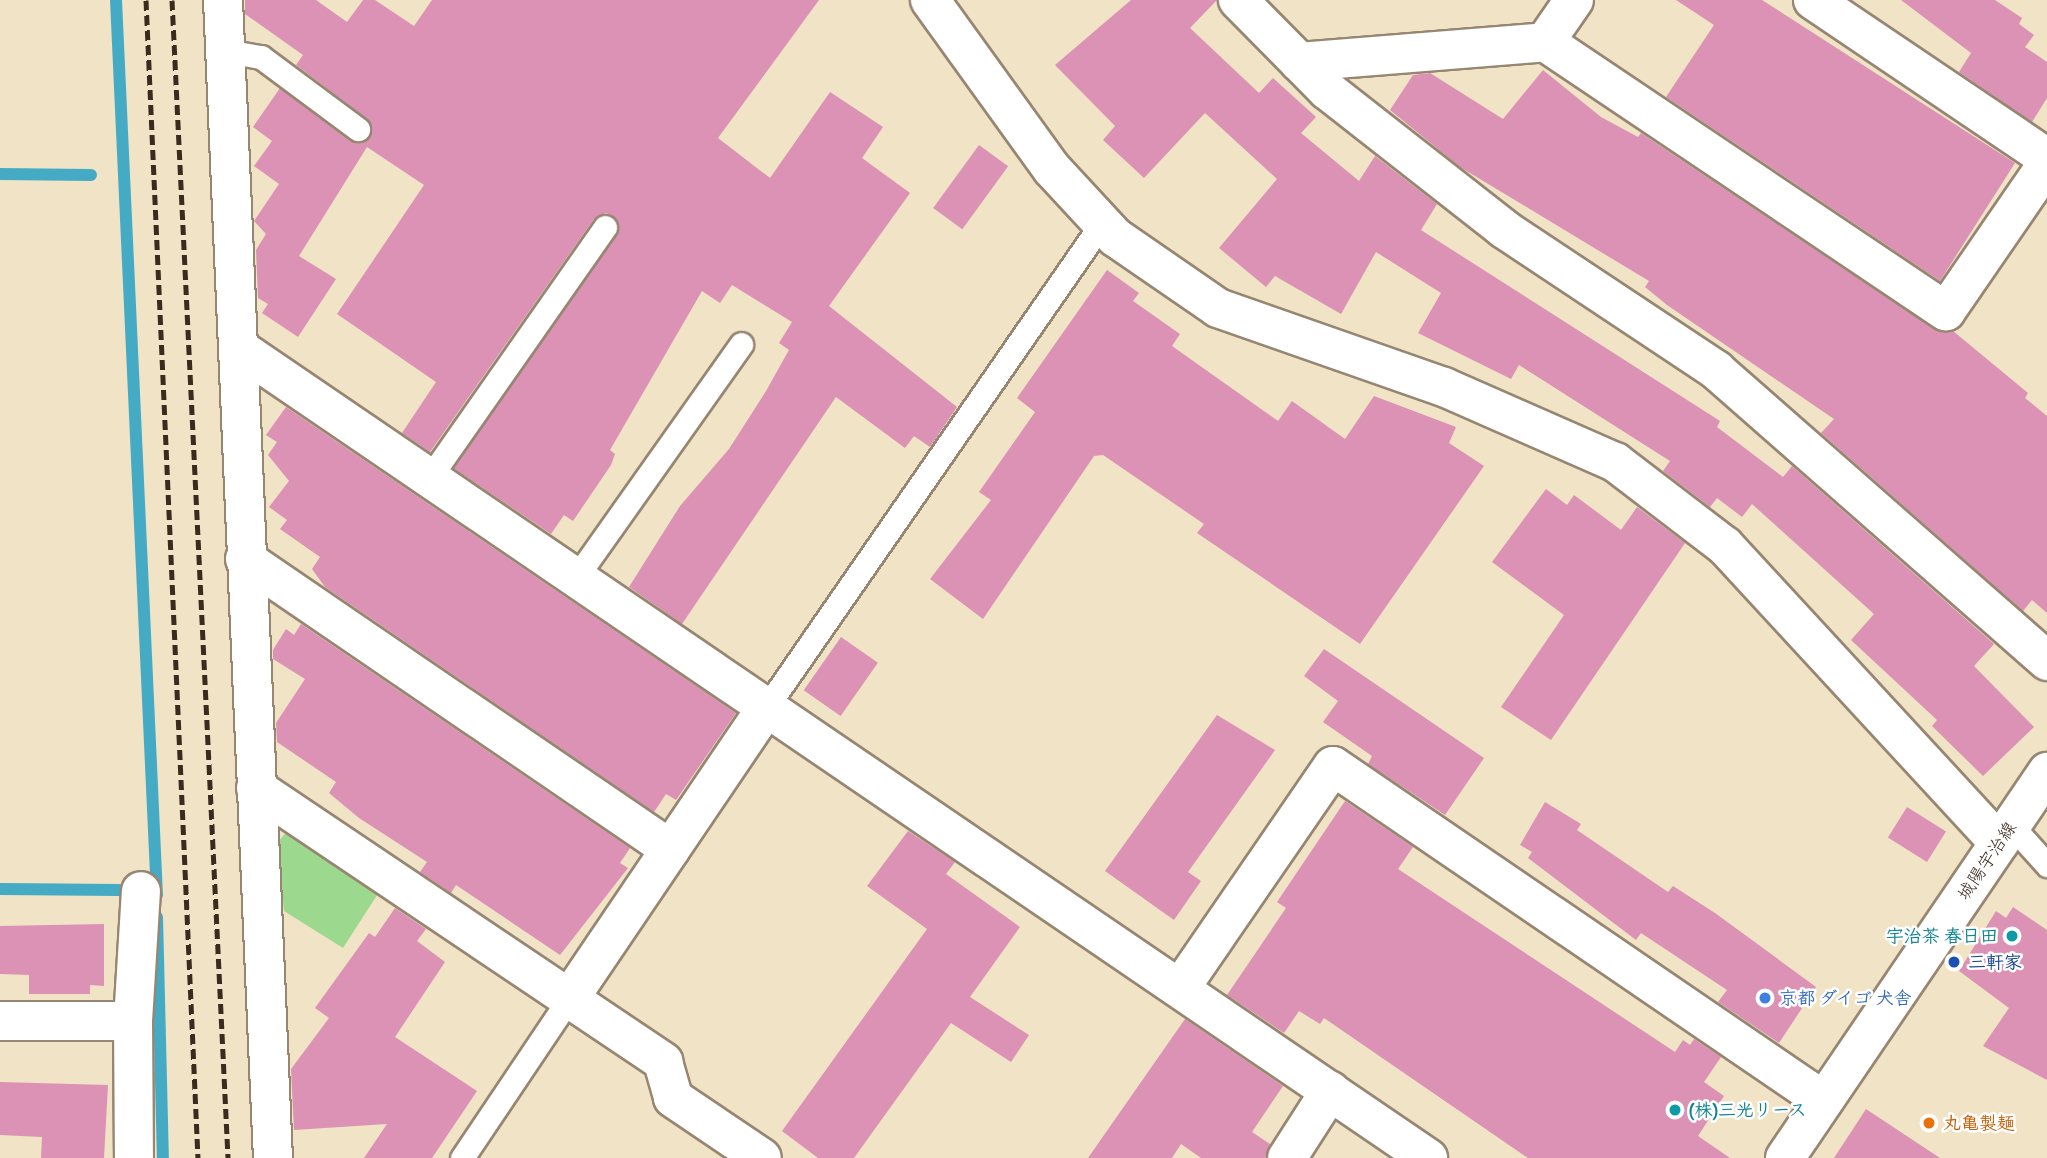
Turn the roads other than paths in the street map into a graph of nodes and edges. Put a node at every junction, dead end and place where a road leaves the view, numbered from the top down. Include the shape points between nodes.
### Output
1 (223, 0) edge
2 (930, 0) edge
3 (1238, 0) edge
4 (1574, 0) edge
5 (1813, 0) edge
6 (1545, 42) junction
7 (226, 51) junction
8 (1300, 62) junction
9 (358, 129) dead end
10 (2047, 158) edge
11 (2047, 163) edge
12 (1102, 223) junction
13 (605, 227) dead end
14 (741, 344) dead end
15 (243, 351) junction
16 (430, 477) junction
17 (245, 559) junction
18 (577, 576) junction
19 (2047, 661) edge
20 (768, 705) junction
21 (2047, 772) edge
22 (257, 788) junction
23 (2005, 834) junction
24 (670, 849) junction
25 (2047, 865) edge
26 (141, 891) dead end
27 (1181, 986) junction
28 (569, 999) junction
29 (0, 1021) edge
30 (133, 1021) junction
31 (1331, 1091) junction
32 (1824, 1101) junction
33 (134, 1158) edge
34 (273, 1158) edge
35 (462, 1158) edge
36 (762, 1158) edge
37 (1287, 1158) edge
38 (1428, 1158) edge
39 (1785, 1158) edge

1 - 7 street
2 - 12 street via 1052,169
3 - 8 street
4 - 6 street
5 - 10 street
6 - 8 street
6 - 11 street via 1946,311
7 - 9 lane via 261,57
7 - 15 street
8 - 19 street via 1504,229 1716,370
12 - 20 lane
12 - 23 street via 1218,308 1444,387 1615,462 1725,545
13 - 16 lane
14 - 18 lane
15 - 16 street
15 - 17 street
16 - 18 street
17 - 22 street
17 - 24 street
18 - 20 street
20 - 24 street
20 - 27 street
21 - 23 street, 城陽宇治線
22 - 28 street
22 - 34 street
23 - 25 lane
23 - 32 street, 城陽宇治線
24 - 28 street
26 - 30 street
27 - 31 street
27 - 32 street via 1334,766
28 - 35 lane
28 - 36 street via 663,1062 673,1098
29 - 30 street
30 - 33 street
31 - 37 street
31 - 38 street
32 - 39 street, 城陽宇治線

